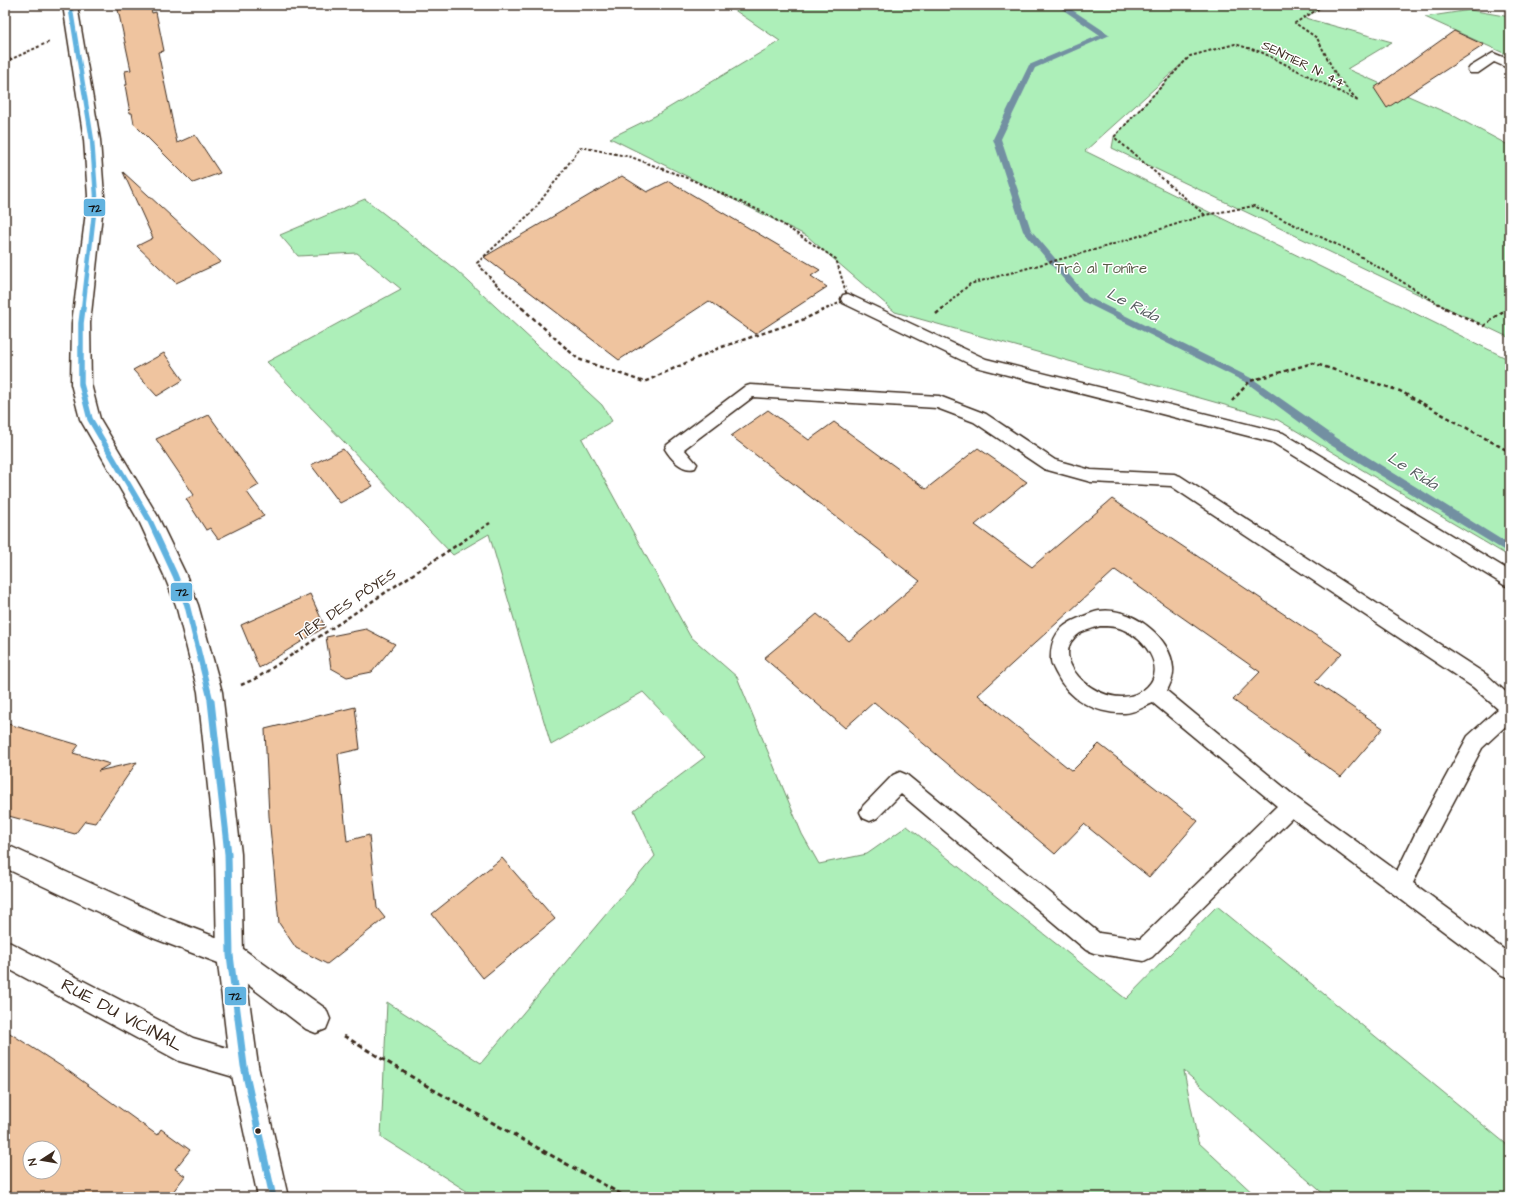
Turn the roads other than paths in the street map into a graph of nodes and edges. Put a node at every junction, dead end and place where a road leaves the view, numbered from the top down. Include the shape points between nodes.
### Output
1 (70, 5) edge
2 (1510, 65) edge
3 (1474, 70) dead end
4 (848, 299) road end
5 (689, 464) dead end
6 (1510, 580) edge
7 (1155, 693) junction
8 (1510, 708) edge
9 (1510, 711) edge
10 (1291, 805) junction
11 (870, 812) dead end
12 (5, 856) edge
13 (1401, 886) junction
14 (5, 953) edge
15 (230, 956) junction
16 (1510, 967) edge
17 (316, 1019) road end
18 (244, 1066) junction
19 (273, 1197) edge

1 - 15 street via 92,140 96,196 81,323 81,384 90,419 150,521 187,606 210,698 228,854
2 - 3 lane via 1493,57
4 - 6 lane via 981,363 1277,437
5 - 8 lane via 673,449 750,391 939,402 980,418 1050,465 1091,476 1174,480 1480,681
7 - 7 lane via 1162,682 1162,658 1156,645 1146,634 1132,625 1099,618 1071,628 1063,639 1059,652 1060,666 1067,680 1094,700 1111,705 1127,705 1143,701
7 - 10 lane
9 - 13 lane via 1475,742
10 - 11 lane via 1144,950 1094,943 900,780
10 - 13 lane
12 - 15 street via 162,929
13 - 16 lane
14 - 18 street, RUE DU VICINAL via 189,1051
15 - 17 street
15 - 18 street
18 - 19 street

